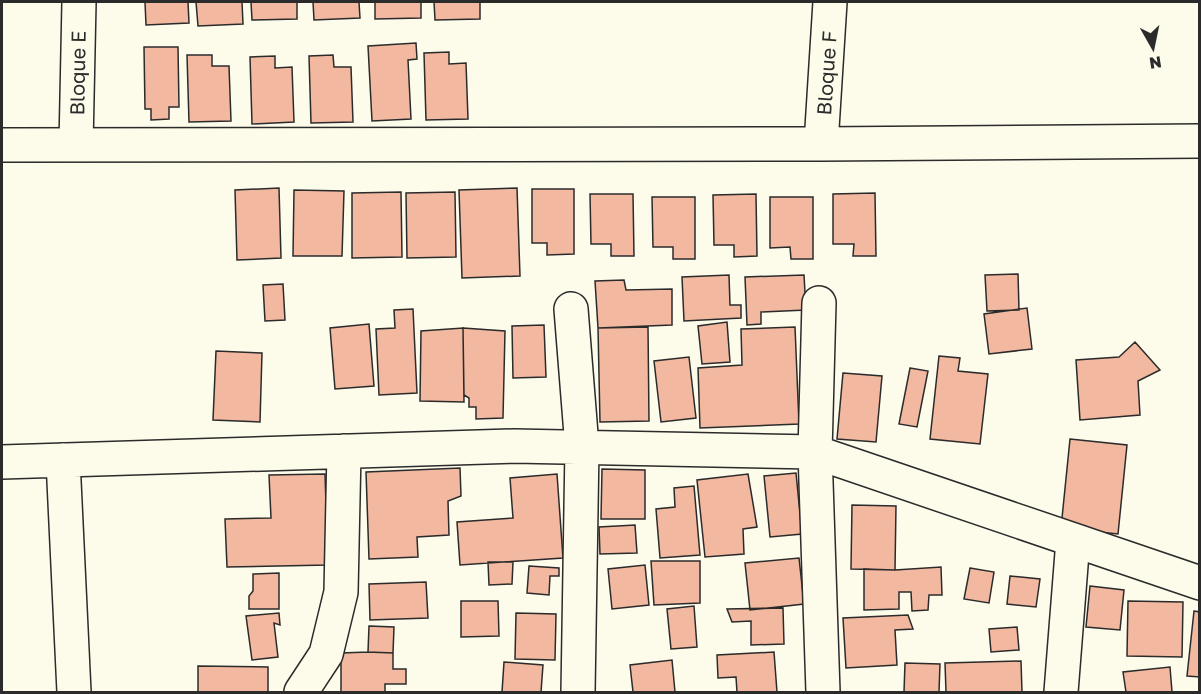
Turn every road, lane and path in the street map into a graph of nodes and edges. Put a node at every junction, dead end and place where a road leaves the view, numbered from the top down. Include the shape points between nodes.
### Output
1 (79, 2) edge
2 (830, 2) edge
3 (1200, 141) edge
4 (821, 144) junction
5 (2, 145) edge
6 (75, 145) junction
7 (819, 303) dead end
8 (571, 309) dead end
9 (582, 447) junction
10 (344, 451) junction
11 (815, 452) junction
12 (63, 460) junction
13 (2, 462) edge
14 (1073, 540) junction
15 (1200, 583) edge
16 (74, 693) edge
17 (301, 693) edge
18 (578, 693) edge
19 (823, 693) edge
20 (1061, 693) edge

1 - 6 street, Bloque E
2 - 4 street, Bloque F
3 - 4 street
4 - 6 street
5 - 6 street
7 - 11 street
8 - 9 street
9 - 10 street
9 - 11 street
9 - 18 street
10 - 12 street
10 - 17 street via 341,592 326,654
11 - 14 street
11 - 19 street
12 - 13 street
12 - 16 street
14 - 15 street
14 - 20 street

